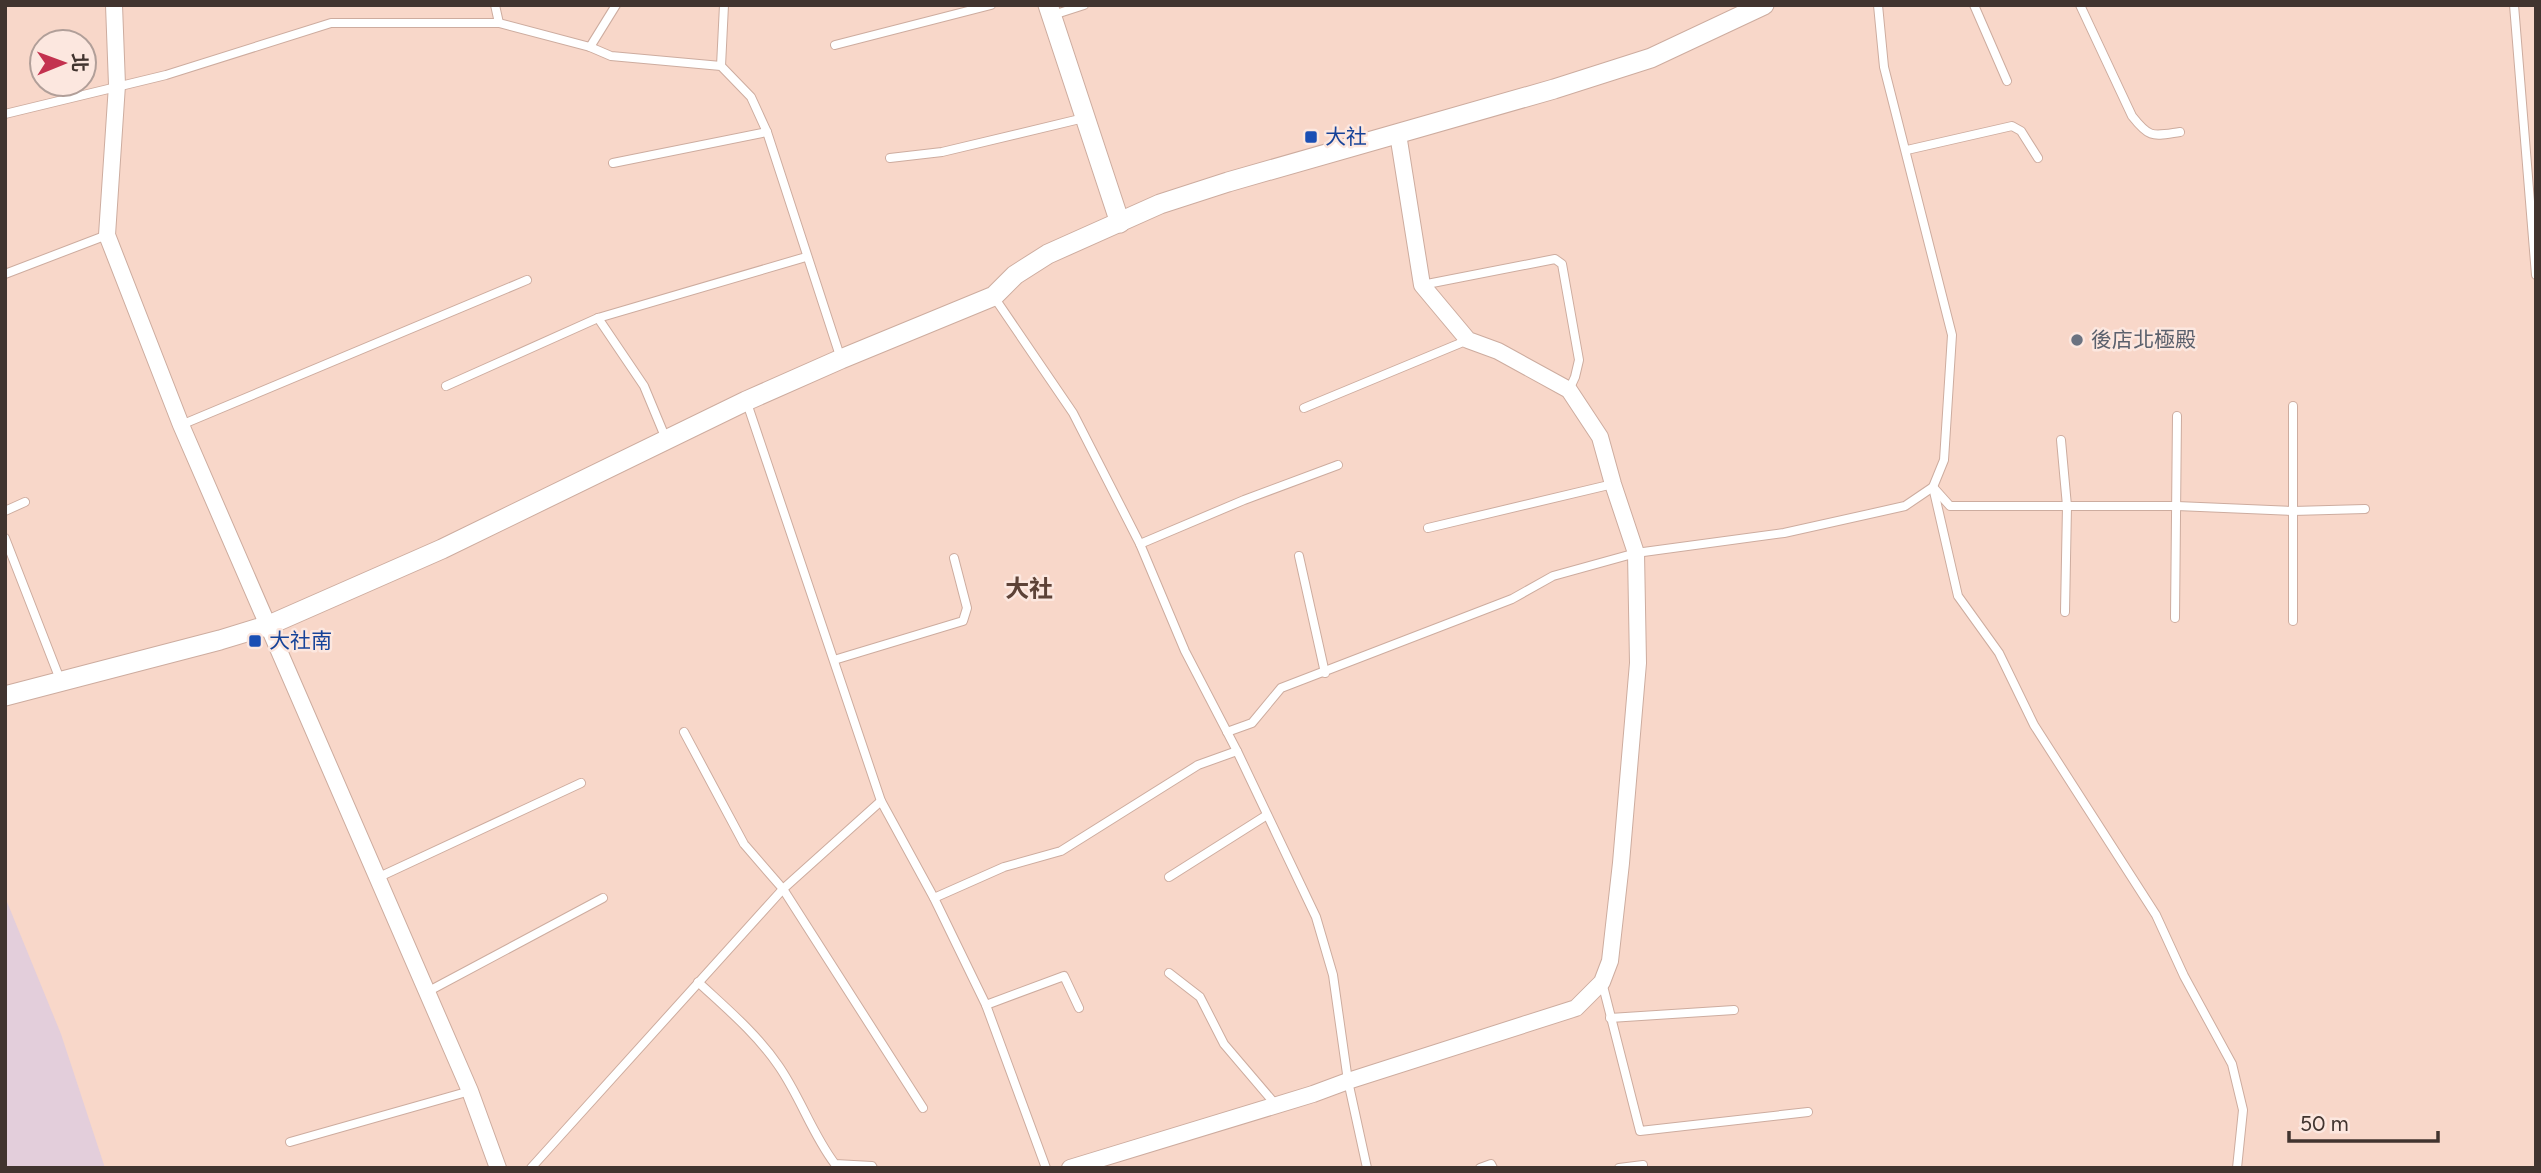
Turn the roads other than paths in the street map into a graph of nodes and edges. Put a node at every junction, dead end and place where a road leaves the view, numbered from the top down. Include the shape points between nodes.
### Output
1 (114, 5) edge
2 (495, 5) edge
3 (615, 5) edge
4 (724, 5) edge
5 (991, 5) edge
6 (1084, 5) edge
7 (1764, 5) edge
8 (1878, 5) edge
9 (1974, 5) edge
10 (2080, 5) edge
11 (2514, 5) edge
12 (1050, 10) edge
13 (499, 23) junction
14 (835, 45) dead end
15 (590, 47) junction
16 (721, 66) junction
17 (2007, 81) dead end
18 (117, 85) junction
19 (5, 114) edge
20 (1084, 118) junction
21 (767, 132) junction
22 (2180, 132) dead end
23 (1398, 134) junction
24 (1907, 150) junction
25 (890, 158) dead end
26 (2038, 158) dead end
27 (613, 163) dead end
28 (1120, 223) junction
29 (107, 235) junction
30 (806, 257) junction
31 (5, 274) edge
32 (2536, 275) edge
33 (527, 280) dead end
34 (1422, 285) junction
35 (994, 296) junction
36 (598, 318) junction
37 (1468, 340) junction
38 (841, 359) junction
39 (446, 386) dead end
40 (1569, 390) junction
41 (746, 401) junction
42 (2293, 407) dead end
43 (1304, 408) dead end
44 (2177, 416) dead end
45 (181, 425) junction
46 (666, 439) junction
47 (2061, 440) dead end
48 (1338, 465) dead end
49 (1613, 484) junction
50 (1933, 486) junction
51 (25, 502) dead end
52 (2067, 506) junction
53 (2177, 506) junction
54 (2365, 509) dead end
55 (5, 511) edge
56 (2293, 511) junction
57 (1428, 528) dead end
58 (5, 538) edge
59 (1140, 544) junction
60 (1636, 553) junction
61 (1299, 556) dead end
62 (954, 558) dead end
63 (2065, 612) dead end
64 (2175, 618) dead end
65 (2293, 621) dead end
66 (269, 625) junction
67 (834, 660) junction
68 (1325, 673) junction
69 (61, 682) junction
70 (5, 696) edge
71 (684, 732) dead end
72 (1227, 732) junction
73 (1237, 751) junction
74 (581, 783) dead end
75 (881, 801) junction
76 (1267, 815) junction
77 (1169, 877) dead end
78 (376, 878) junction
79 (783, 889) junction
80 (603, 898) dead end
81 (934, 898) junction
82 (1169, 973) dead end
83 (698, 982) junction
84 (1602, 982) junction
85 (427, 992) junction
86 (986, 1005) junction
87 (1079, 1009) dead end
88 (1734, 1010) dead end
89 (1610, 1018) junction
90 (1348, 1081) junction
91 (470, 1090) junction
92 (1277, 1106) junction
93 (923, 1108) dead end
94 (1808, 1112) dead end
95 (290, 1142) dead end
96 (1643, 1165) dead end
97 (832, 1166) edge
98 (498, 1168) edge
99 (531, 1168) edge
100 (873, 1168) edge
101 (1046, 1168) edge
102 (1070, 1168) edge
103 (1367, 1168) edge
104 (1480, 1168) edge
105 (1493, 1168) edge
106 (1619, 1168) edge
107 (2237, 1168) edge

1 - 18 street
2 - 13 lane
3 - 15 lane
4 - 16 lane
5 - 14 lane
6 - 12 lane
7 - 23 street via 1651,58
8 - 24 lane via 1884,67
9 - 17 lane
10 - 22 lane via 2132,116 2145,133
11 - 32 lane
12 - 20 street
13 - 15 lane
13 - 18 lane via 331,23 166,75
15 - 16 lane via 611,56
16 - 21 lane via 751,97
18 - 19 lane
18 - 29 street
20 - 25 lane via 942,152
20 - 28 street
21 - 27 lane
21 - 30 lane
23 - 28 street via 1228,182 1160,204
23 - 34 street
24 - 26 lane via 2012,125
24 - 50 lane via 1952,335 1944,460
28 - 35 street via 1048,254 1015,275
29 - 31 lane
29 - 45 street
30 - 36 lane
30 - 38 lane
33 - 45 lane
34 - 37 street
34 - 40 lane via 1555,259 1562,264 1579,360
35 - 38 street
35 - 59 lane via 1073,412
36 - 39 lane
36 - 46 lane via 643,386
37 - 40 street
37 - 43 lane
38 - 41 street
40 - 49 street via 1600,437
41 - 46 street
41 - 67 lane
42 - 56 lane
44 - 53 lane
45 - 66 street
46 - 66 street via 442,549
47 - 52 lane
48 - 59 lane
49 - 57 lane
49 - 60 street
50 - 52 lane via 1950,506
50 - 60 lane via 1905,506 1709,545
50 - 107 lane via 1958,596 1999,653 2034,724 2156,915 2232,1064 2243,1110
51 - 55 lane
52 - 53 lane
52 - 63 lane
53 - 56 lane
53 - 64 lane
54 - 56 lane
56 - 65 lane
58 - 69 lane
59 - 72 lane via 1185,651
60 - 68 lane via 1553,576 1513,599
60 - 84 street via 1638,663 1631,761 1610,961
61 - 68 lane
62 - 67 lane via 967,608 962,621
66 - 69 street
66 - 78 street
67 - 75 lane
68 - 72 lane via 1281,688 1252,723
69 - 70 street
71 - 79 lane via 744,844
72 - 73 lane
73 - 76 lane
73 - 81 lane via 1198,765 1060,851 1004,867
74 - 78 lane
75 - 79 lane
75 - 81 lane
76 - 77 lane
76 - 90 lane via 1316,917 1333,975
78 - 85 street
79 - 83 lane
79 - 93 lane
80 - 85 lane
81 - 86 lane
82 - 92 lane via 1200,997 1224,1044
83 - 97 lane via 745,1025 778,1066
83 - 99 lane
84 - 89 lane
84 - 90 street via 1576,1008
85 - 91 street
86 - 87 lane via 1064,976
86 - 101 lane
88 - 89 lane
89 - 94 lane via 1640,1131
90 - 92 street
90 - 103 lane
91 - 95 lane
91 - 98 street
92 - 102 street
96 - 106 lane
97 - 100 lane
104 - 105 lane via 1491,1164

